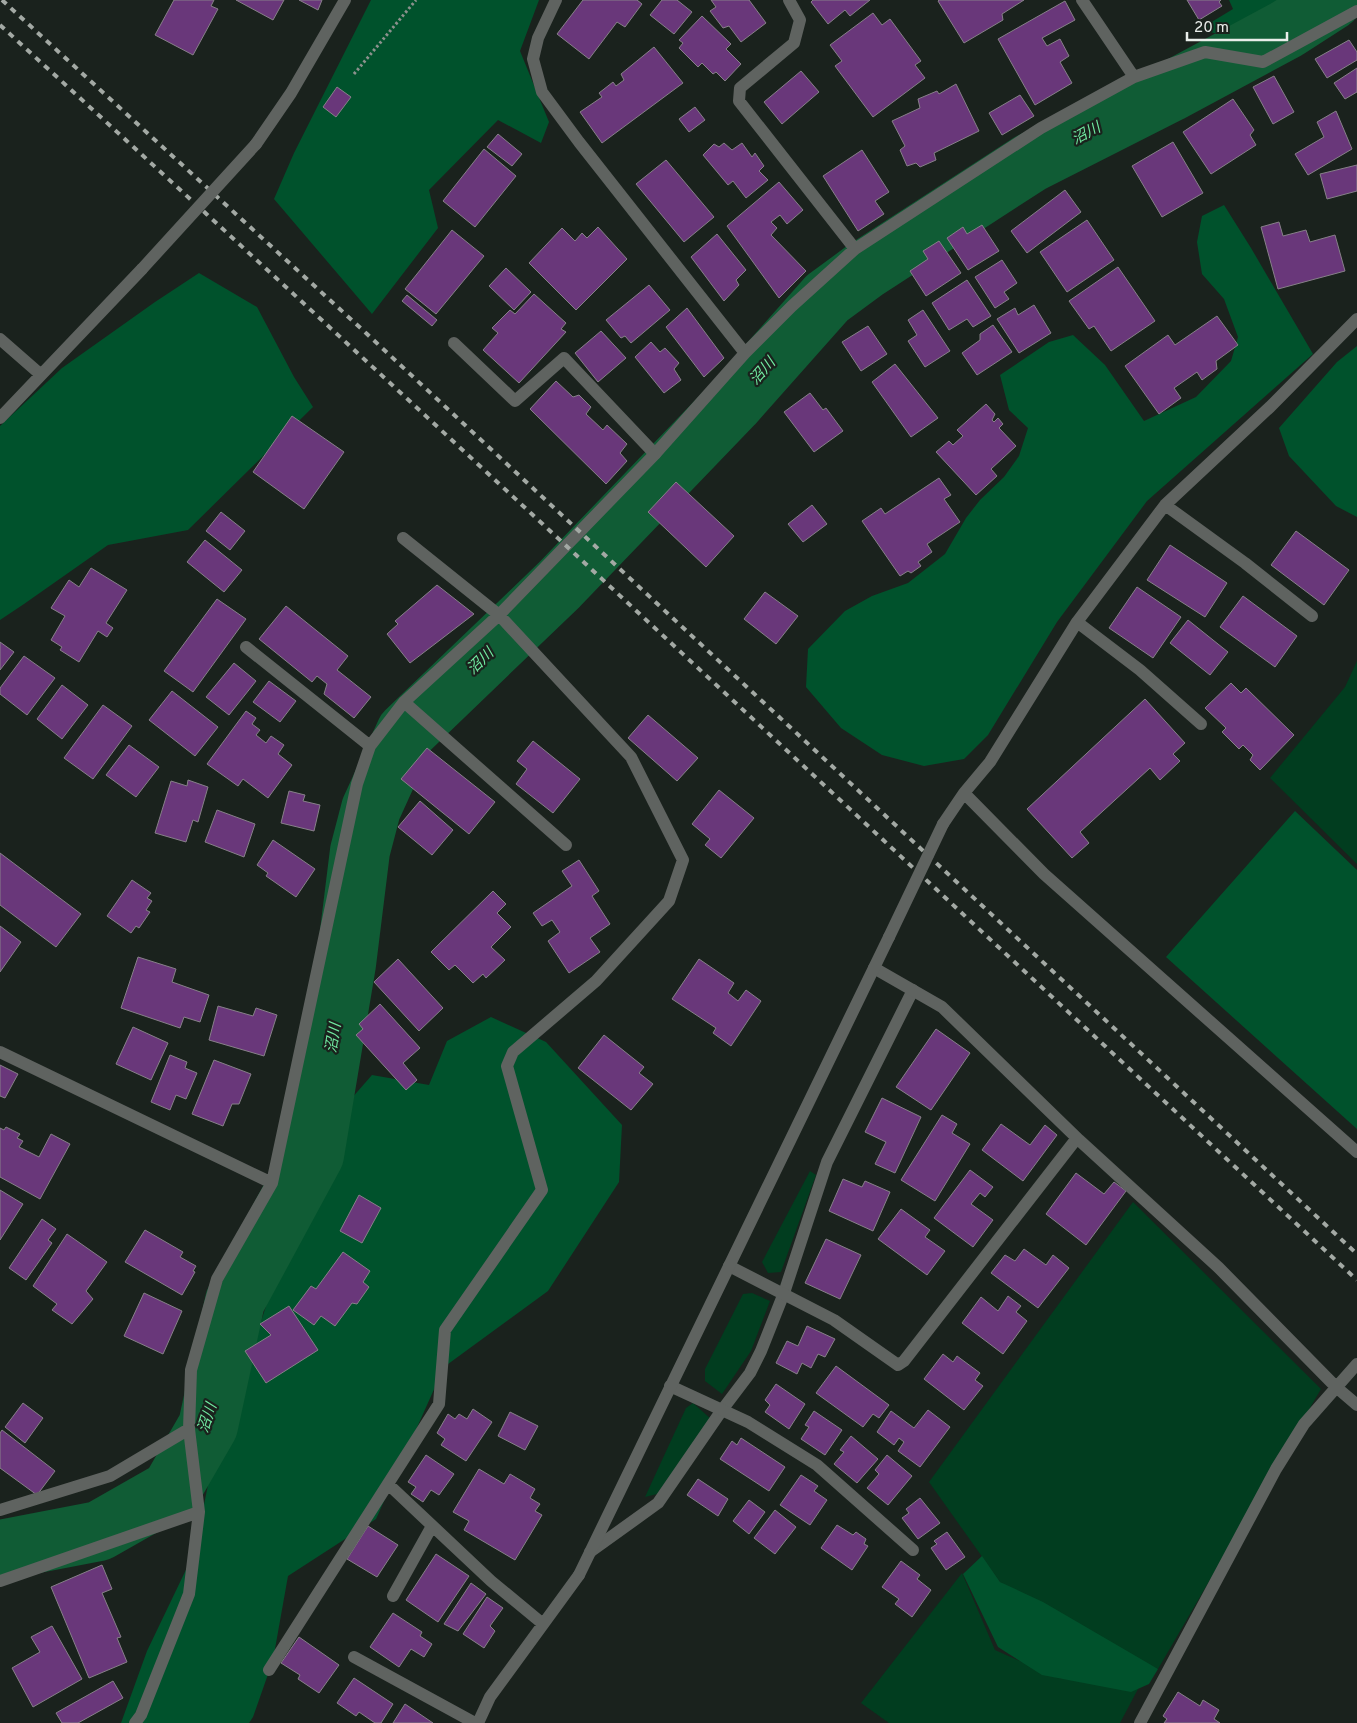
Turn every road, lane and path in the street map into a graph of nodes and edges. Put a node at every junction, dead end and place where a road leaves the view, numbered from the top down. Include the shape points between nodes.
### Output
1 (344, 0) edge
2 (416, 0) edge
3 (556, 0) edge
4 (789, 0) edge
5 (1082, 0) edge
6 (1357, 11) edge
7 (354, 74) dead end
8 (1134, 77) junction
9 (855, 248) junction
10 (1357, 319) edge
11 (0, 339) edge
12 (454, 343) dead end
13 (745, 353) junction
14 (40, 374) junction
15 (0, 418) edge
16 (655, 454) junction
17 (1165, 505) junction
18 (403, 538) dead end
19 (1312, 616) dead end
20 (503, 620) junction
21 (1077, 622) junction
22 (246, 647) dead end
23 (404, 702) junction
24 (1201, 724) dead end
25 (370, 746) junction
26 (964, 793) junction
27 (566, 845) dead end
28 (874, 968) junction
29 (913, 990) junction
30 (0, 1052) edge
31 (1077, 1138) junction
32 (1357, 1152) edge
33 (272, 1183) junction
34 (729, 1266) junction
35 (784, 1293) junction
36 (1357, 1364) edge
37 (670, 1386) junction
38 (1336, 1387) junction
39 (1357, 1405) edge
40 (722, 1410) junction
41 (189, 1429) junction
42 (388, 1484) junction
43 (0, 1510) edge
44 (199, 1512) junction
45 (432, 1526) junction
46 (913, 1550) dead end
47 (590, 1552) junction
48 (0, 1581) edge
49 (393, 1596) dead end
50 (543, 1624) junction
51 (354, 1657) dead end
52 (269, 1670) dead end
53 (138, 1719) edge
54 (124, 1723) edge
55 (477, 1723) edge
56 (1140, 1723) edge

1 - 14 street, bridge via 291,94 256,144
2 - 7 path
3 - 13 street via 538,38 533,59 542,92
4 - 9 street via 800,20 794,43 740,88 739,101
5 - 8 street
6 - 8 street via 1263,62 1205,52
8 - 9 street via 1041,128
9 - 13 street
10 - 17 street via 1270,407
11 - 14 street
12 - 16 street via 515,401 564,358
13 - 16 street
14 - 15 street
16 - 20 street
17 - 19 street
17 - 21 street
18 - 20 street
20 - 23 street
20 - 42 street via 631,757 683,860 669,902 596,981 513,1052 507,1066 542,1190 445,1330 439,1404
21 - 24 street via 1140,670
21 - 26 street via 990,762
22 - 25 street
23 - 25 street
23 - 27 street
25 - 33 street via 357,784
26 - 28 street, bridge via 944,824
26 - 32 street via 1044,874
28 - 29 street
28 - 34 street
29 - 31 street via 942,1007
29 - 35 street via 827,1162
30 - 33 street
31 - 35 street via 898,1365 834,1320
31 - 38 street via 1219,1268
33 - 41 street via 217,1279 191,1370
34 - 35 street
34 - 37 street
35 - 40 street via 750,1373
36 - 38 street
37 - 40 street
37 - 47 street
38 - 39 street
38 - 56 street via 1304,1424 1276,1469
40 - 46 street via 748,1422 817,1465
40 - 47 street via 658,1503
41 - 43 street via 110,1476
41 - 44 street
42 - 45 street
42 - 52 street
44 - 48 street
44 - 53 street via 189,1594
45 - 49 street
45 - 50 street
47 - 50 street via 579,1575
50 - 55 street via 490,1697
51 - 55 street
53 - 54 street

